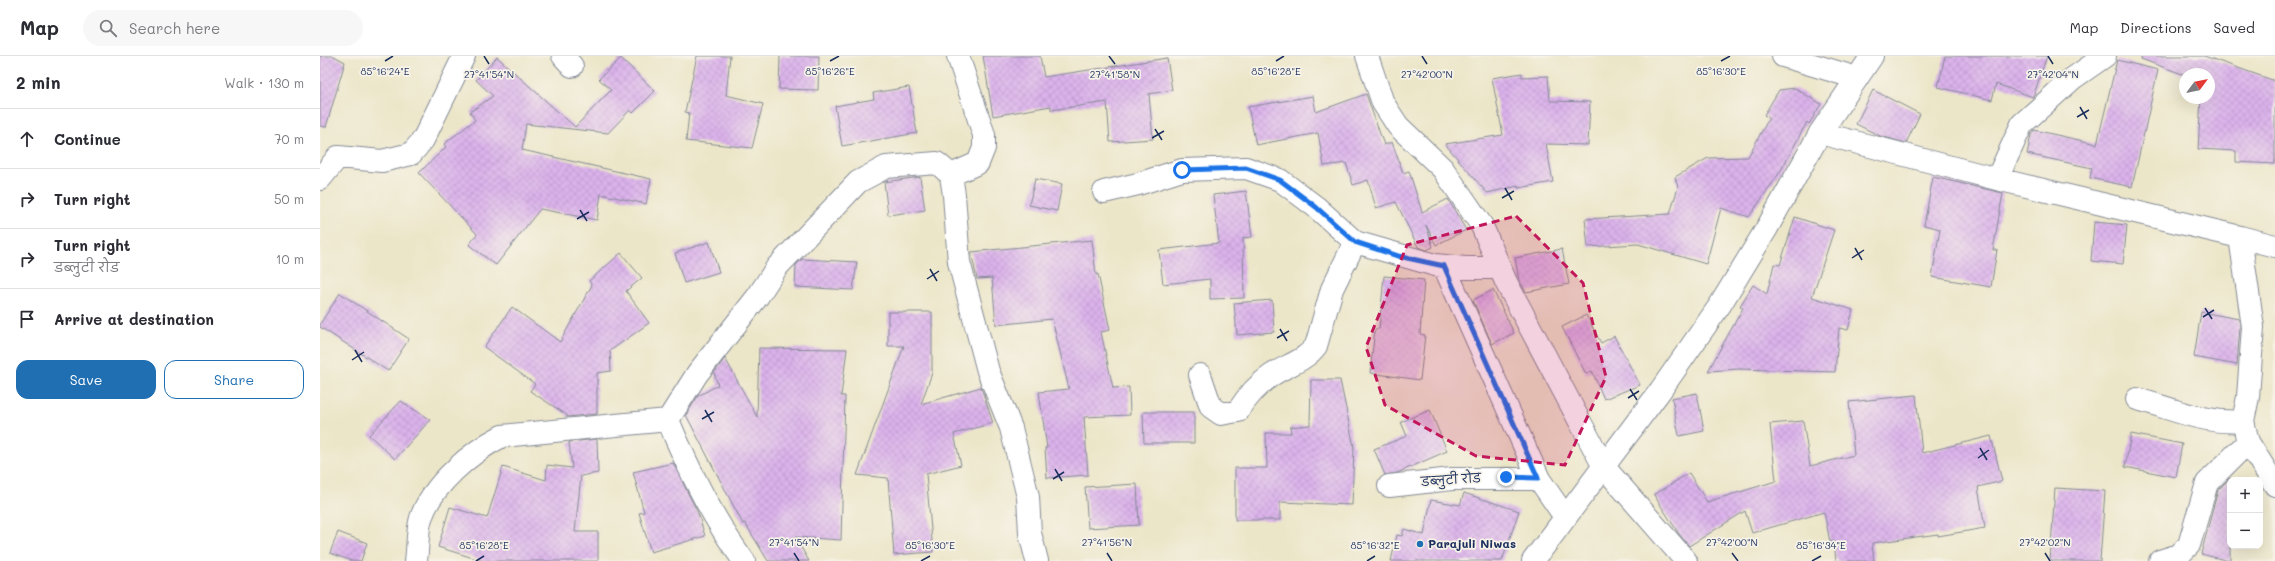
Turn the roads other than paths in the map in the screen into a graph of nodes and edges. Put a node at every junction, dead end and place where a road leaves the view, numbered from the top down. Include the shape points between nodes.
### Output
1 (464, 56) edge
2 (958, 56) edge
3 (1366, 56) edge
4 (1783, 56) edge
5 (1872, 56) edge
6 (2105, 56) edge
7 (1857, 78) junction
8 (1820, 133) junction
9 (950, 176) junction
10 (320, 179) edge
11 (1998, 179) junction
12 (1104, 192) dead end
13 (2240, 237) junction
14 (1355, 242) junction
15 (2275, 246) edge
16 (1444, 266) junction
17 (1500, 268) junction
18 (1200, 375) dead end
19 (2137, 400) dead end
20 (668, 420) junction
21 (2243, 421) junction
22 (2248, 442) junction
23 (1604, 467) junction
24 (1538, 478) junction
25 (2275, 484) edge
26 (1389, 486) dead end
27 (1565, 517) junction
28 (416, 561) edge
29 (744, 561) edge
30 (1037, 561) edge
31 (1533, 561) edge
32 (1686, 561) edge
33 (2160, 561) edge

1 - 10 street via 423,140 411,154 382,161 338,157
2 - 9 street via 984,135 984,148 978,163
3 - 17 street via 1384,103 1398,126 1443,169 1482,226
4 - 7 street
5 - 7 street
6 - 11 street via 2072,79 2022,124
7 - 8 street
8 - 11 street
8 - 23 street via 1768,228 1720,305
9 - 20 street via 937,163 886,167 858,182 777,267 758,296 697,374
9 - 30 street via 954,195 959,262 988,371 1011,428 1028,497 1030,534
11 - 13 street
12 - 14 street via 1182,170 1246,168 1280,180 1316,207
13 - 15 street
13 - 21 street via 2253,327 2248,397
14 - 16 street via 1398,256
14 - 18 street via 1332,289 1316,346 1310,354 1273,375 1249,394 1238,412 1221,414 1211,407
16 - 17 street
16 - 24 street
17 - 23 street
19 - 21 street via 2169,407 2189,416 2224,422
20 - 28 street via 502,436 485,445 439,485 421,518
20 - 29 street via 689,472
21 - 22 street
22 - 25 street
22 - 33 street via 2207,483 2189,545 2179,555
23 - 27 street
23 - 32 street
24 - 26 street, डब्लुटी रोड via 1452,479
24 - 27 street
27 - 31 street

